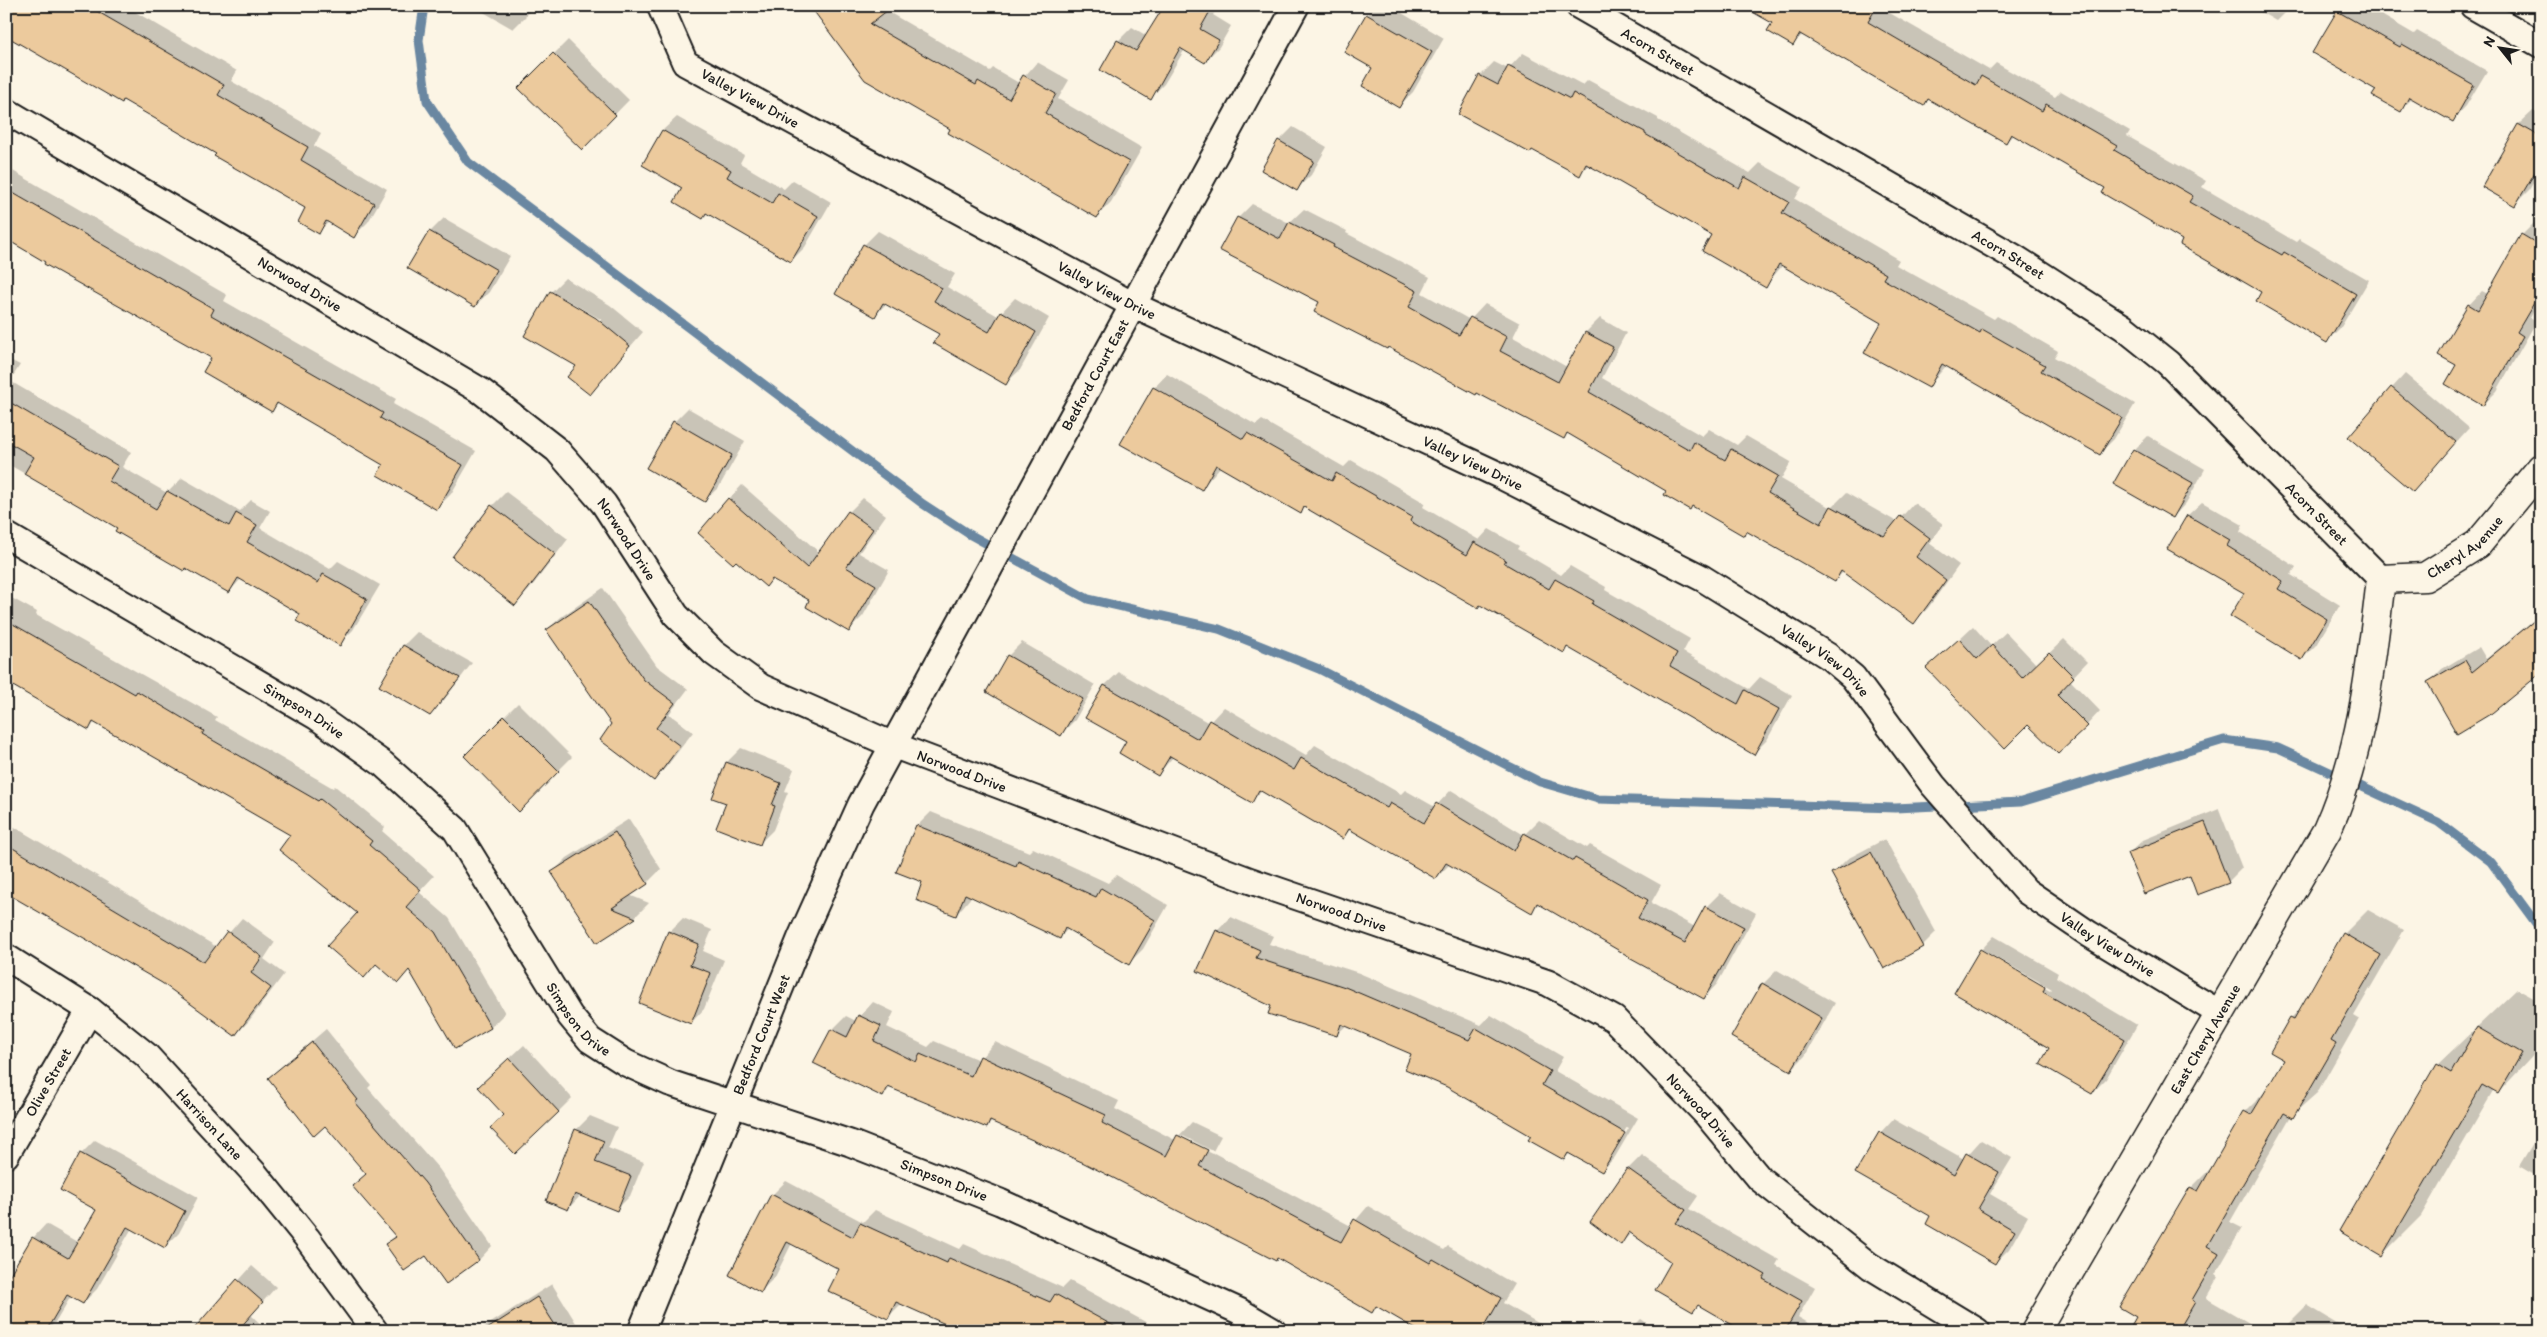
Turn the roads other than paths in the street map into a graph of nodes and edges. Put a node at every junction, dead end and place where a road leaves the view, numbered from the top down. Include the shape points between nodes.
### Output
1 (1296, 6) edge
2 (1579, 6) edge
3 (2474, 6) edge
4 (661, 8) dead end
5 (2541, 45) edge
6 (6, 111) edge
7 (1134, 305) junction
8 (2541, 468) edge
9 (6, 535) edge
10 (2381, 579) junction
11 (893, 745) junction
12 (6, 957) edge
13 (90, 1010) junction
14 (2221, 1014) junction
15 (732, 1105) junction
16 (6, 1155) edge
17 (374, 1331) edge
18 (640, 1331) edge
19 (1273, 1331) edge
20 (1977, 1331) edge
21 (2035, 1331) edge

1 - 7 street, Bedford Court East
2 - 10 street, Acorn Street via 2014,257 2123,327 2168,363
3 - 5 street
4 - 7 street, Valley View Drive via 685,63
6 - 11 street, Norwood Drive via 481,392 557,450 604,504 676,615 714,653 761,687
7 - 11 street, Bedford Court East
7 - 14 street, Valley View Drive via 1501,476 1702,578 1828,656 1853,677 1933,786 2026,891 2089,934
8 - 10 street, Cheryl Avenue via 2478,544 2425,577
9 - 15 street, Simpson Drive via 317,717 383,764 455,829 570,1016 590,1040 652,1075
10 - 14 street, East Cheryl Avenue via 2363,712 2344,793 2327,830
11 - 15 street, Bedford Court West via 861,804 801,937
11 - 20 street, Norwood Drive via 1251,881 1548,983 1614,1019 1706,1114 1760,1180 1870,1266
12 - 13 street, Harrison Lane
13 - 16 street, Olive Street
13 - 17 street, Harrison Lane via 146,1055 256,1175 307,1238
14 - 21 street, East Cheryl Avenue
15 - 18 street, Bedford Court West
15 - 19 street, Simpson Drive via 850,1143 1000,1202 1239,1311

